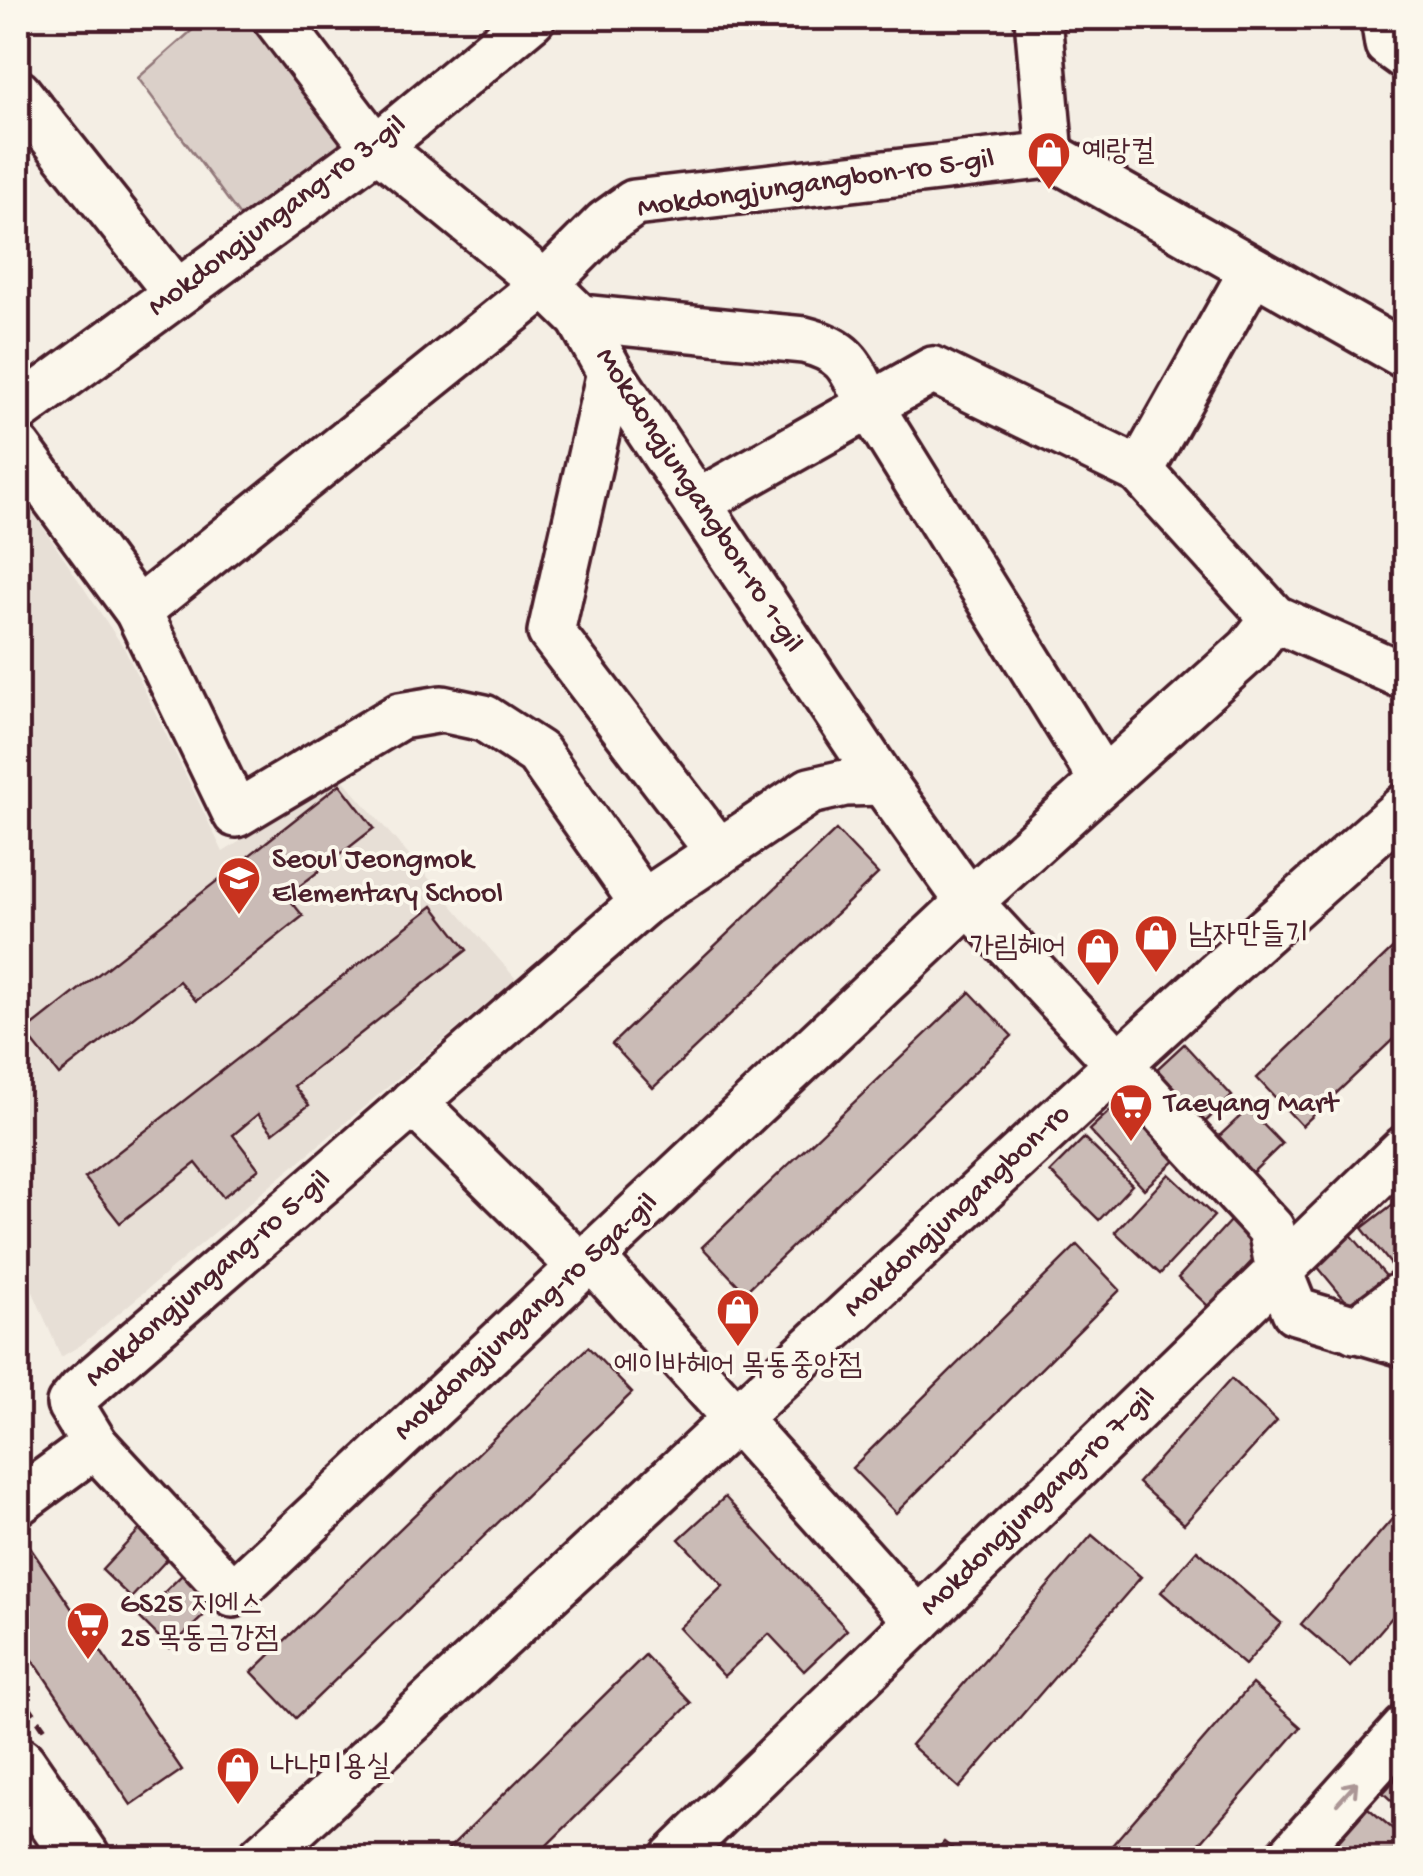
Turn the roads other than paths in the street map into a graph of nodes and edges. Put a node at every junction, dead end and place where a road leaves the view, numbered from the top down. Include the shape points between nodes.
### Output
1 (276, 18) edge
2 (532, 18) edge
3 (1038, 18) edge
4 (1384, 18) edge
5 (1406, 56) edge
6 (18, 93) edge
7 (377, 146) junction
8 (1050, 154) junction
9 (1253, 270) junction
10 (545, 284) junction
11 (177, 293) junction
12 (580, 318) junction
13 (1406, 356) edge
14 (610, 372) junction
15 (870, 406) junction
16 (18, 410) edge
17 (18, 448) edge
18 (1140, 471) junction
19 (697, 503) junction
20 (138, 611) junction
21 (1274, 618) junction
22 (1406, 677) edge
23 (1103, 780) junction
24 (883, 782) junction
25 (1406, 806) edge
26 (719, 852) junction
27 (968, 902) junction
28 (643, 903) junction
29 (1118, 1064) junction
30 (413, 1102) junction
31 (1406, 1148) edge
32 (586, 1262) junction
33 (1278, 1272) junction
34 (1406, 1292) edge
35 (1355, 1330) junction
36 (1406, 1344) edge
37 (735, 1419) junction
38 (95, 1445) junction
39 (18, 1502) edge
40 (918, 1621) junction
41 (1406, 1728) edge
42 (18, 1766) edge
43 (82, 1858) edge
44 (261, 1858) edge
45 (673, 1858) edge
46 (1289, 1858) edge

1 - 7 street, Mokdongjungangbon-ro 1-gil
2 - 7 street, Mokdongjungang-ro 3-gil
3 - 8 street
4 - 5 street via 1388,44
6 - 11 street
7 - 10 street, Mokdongjungangbon-ro 1-gil
7 - 11 street, Mokdongjungang-ro 3-gil
8 - 9 street
8 - 10 street, Mokdongjungangbon-ro 5-gil via 634,204
9 - 13 street
9 - 18 street
10 - 12 street, Mokdongjungangbon-ro 1-gil
10 - 20 street, Mokdongjungangbon-ro 5-gil
11 - 16 street, Mokdongjungang-ro 3-gil
12 - 14 street, Mokdongjungangbon-ro 1-gil
12 - 15 street via 826,345 847,360
14 - 19 street, Mokdongjungangbon-ro 1-gil
14 - 26 street via 551,632
15 - 18 street via 932,370
15 - 19 street
15 - 23 street
17 - 20 street
18 - 21 street
19 - 24 street, Mokdongjungangbon-ro 1-gil
20 - 28 street via 236,814 400,716 442,709 484,718 538,752
21 - 22 street
21 - 23 street via 1250,649
23 - 27 street
24 - 26 street, Mokdongjungang-ro 5-gil via 845,782 810,792
24 - 27 street, Mokdongjungangbon-ro 1-gil
25 - 29 street, Mokdongjungangbon-ro
26 - 28 street, Mokdongjungang-ro 5-gil
27 - 29 street, Mokdongjungangbon-ro 1-gil
27 - 32 street, Mokdongjungang-ro 5ga-gil
28 - 30 street, Mokdongjungang-ro 5-gil
29 - 33 street, Mokdongjungangbon-ro 1-gil via 1271,1229
29 - 37 street, Mokdongjungangbon-ro
30 - 32 street
30 - 38 street, Mokdongjungang-ro 5-gil via 80,1391 70,1404
31 - 33 street, Mokdongjungang-ro 7-gil
32 - 37 street
32 - 38 street, Mokdongjungang-ro 5ga-gil via 233,1594
33 - 35 street, Mokdongjungangbon-ro 1-gil via 1295,1311
33 - 40 street, Mokdongjungang-ro 7-gil
34 - 35 street
35 - 36 street, Mokdongjungangbon-ro 1-gil
37 - 40 street
37 - 44 street, Mokdongjungangbon-ro
38 - 39 street
40 - 45 street, Mokdongjungang-ro 7-gil
46 -> 41 street
42 - 43 main road

